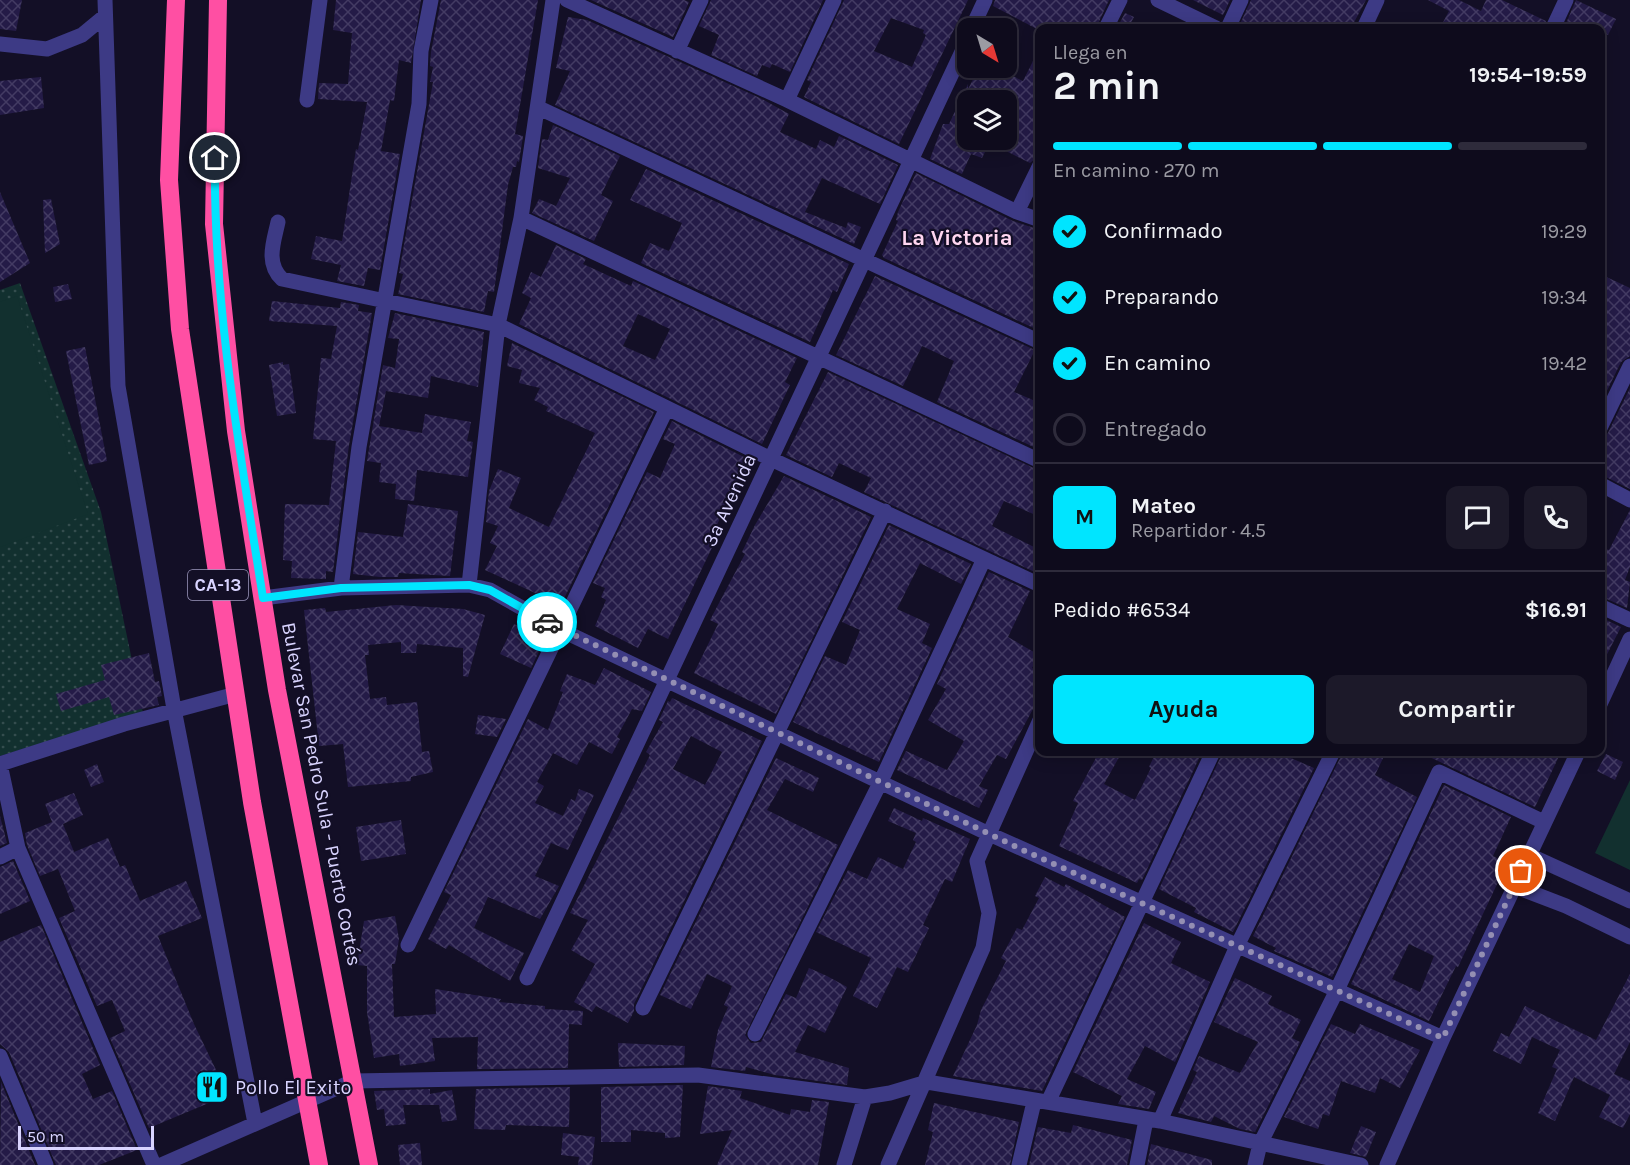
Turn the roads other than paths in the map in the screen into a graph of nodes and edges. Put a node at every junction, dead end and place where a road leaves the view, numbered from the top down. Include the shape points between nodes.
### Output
1 (105, 0) edge
2 (176, 0) edge
3 (218, 0) edge
4 (320, 0) edge
5 (431, 0) edge
6 (553, 0) edge
7 (567, 0) edge
8 (701, 0) edge
9 (834, 0) edge
10 (985, 0) edge
11 (1120, 0) edge
12 (1158, 0) edge
13 (1241, 0) edge
14 (1377, 0) edge
15 (1566, 0) edge
16 (105, 16) junction
17 (977, 18) edge
18 (1108, 24) edge
19 (1208, 24) edge
20 (1230, 24) edge
21 (1366, 24) edge
22 (1555, 24) edge
23 (0, 44) edge
24 (677, 51) junction
25 (957, 63) edge
26 (306, 100) dead end
27 (787, 100) junction
28 (539, 108) junction
29 (912, 161) junction
30 (1035, 175) edge
31 (1017, 212) junction
32 (521, 218) junction
33 (1035, 218) edge
34 (278, 222) dead end
35 (865, 260) junction
36 (383, 298) junction
37 (498, 325) junction
38 (1035, 340) edge
39 (818, 358) junction
40 (1630, 366) edge
41 (667, 408) junction
42 (1605, 418) edge
43 (771, 459) junction
44 (1035, 459) edge
45 (1605, 487) edge
46 (1630, 500) edge
47 (885, 511) junction
48 (984, 559) junction
49 (1035, 583) edge
50 (469, 585) junction
51 (341, 588) junction
52 (263, 598) junction
53 (1605, 608) edge
54 (1630, 620) edge
55 (562, 630) junction
56 (1630, 639) edge
57 (667, 680) junction
58 (1605, 693) edge
59 (236, 694) junction
60 (174, 710) junction
61 (1035, 731) edge
62 (777, 732) junction
63 (1211, 756) edge
64 (1331, 756) edge
65 (1576, 756) edge
66 (0, 764) edge
67 (881, 781) junction
68 (1544, 822) junction
69 (987, 833) junction
70 (18, 848) junction
71 (1529, 855) junction
72 (0, 857) edge
73 (1514, 886) junction
74 (1630, 901) edge
75 (1140, 904) junction
76 (1630, 938) edge
77 (408, 945) dead end
78 (1237, 946) junction
79 (526, 978) dead end
80 (1337, 990) junction
81 (643, 1008) dead end
82 (755, 1034) dead end
83 (1443, 1038) junction
84 (0, 1056) edge
85 (353, 1081) junction
86 (927, 1082) junction
87 (865, 1096) junction
88 (307, 1100) junction
89 (1041, 1101) junction
90 (1153, 1120) junction
91 (255, 1123) junction
92 (1260, 1144) junction
93 (46, 1165) edge
94 (154, 1165) edge
95 (161, 1165) edge
96 (319, 1165) edge
97 (369, 1165) edge
98 (844, 1165) edge
99 (888, 1165) edge
100 (1019, 1165) edge
101 (1137, 1165) edge
102 (1255, 1165) edge
103 (1361, 1165) edge
104 (1387, 1165) edge

1 - 16 street
2 - 59 highway, CA-13 via 169,180 180,329
3 - 52 highway, Bulevar San Pedro Sula - Puerto Cortés / CA-13 via 214,224 236,431
4 - 26 street
5 - 36 street via 421,51 419,104
6 - 28 street
7 - 24 street
8 - 24 street
9 - 27 street
10 - 17 street
11 - 18 street
12 - 19 street
13 - 20 street
14 - 21 street
15 - 22 street
16 - 23 street via 82,35 47,50
16 - 60 street via 118,386
24 - 27 street
25 - 29 street, 3a Avenida
27 - 29 street
28 - 32 street
28 - 35 street
29 - 31 street
29 - 35 street, 3a Avenida
30 - 31 street
31 - 33 street
32 - 37 street
32 - 39 street
34 - 36 street via 272,258 282,279
35 - 38 street
35 - 39 street, 3a Avenida
36 - 37 street
36 - 51 street via 358,447
37 - 41 street
37 - 50 street
39 - 43 street, 3a Avenida
39 - 44 street
40 - 42 street
41 - 43 street
41 - 55 street
43 - 47 street
43 - 57 street, 3a Avenida
45 - 46 street
47 - 48 street
47 - 62 street
48 - 49 street
48 - 67 street
50 - 51 street
50 - 55 street via 490,590
51 - 52 street
52 - 85 highway, Bulevar San Pedro Sula - Puerto Cortés / CA-13 via 277,690
53 - 54 street
55 - 57 street
55 - 77 street
56 - 58 street
57 - 62 street
57 - 79 street, 3a Avenida
59 - 60 street
59 - 88 highway, CA-13
60 - 66 street
60 - 91 street
61 - 69 street
62 - 67 street
62 - 81 street
63 - 75 street
64 - 78 street
65 - 68 street
66 - 70 street
67 - 69 street
67 - 82 street
68 - 71 street
68 - 80 street via 1439,772
69 - 75 street
69 - 86 street via 976,861 989,913 983,948
70 - 72 street
70 - 94 street
71 - 73 street
71 - 74 street
73 - 76 street via 1566,906
73 - 83 street
75 - 78 street
75 - 89 street
78 - 80 street
78 - 90 street
80 - 83 street
80 - 92 street
83 - 104 street
84 - 93 street
85 - 87 street via 698,1075
85 - 88 street
85 - 97 highway, Bulevar San Pedro Sula - Puerto Cortés / CA-13
86 - 87 street
86 - 89 street
86 - 99 street
87 - 98 street
88 - 91 street
88 - 96 highway, CA-13
89 - 90 street
89 - 100 street
90 - 92 street
90 - 101 street
91 - 95 street
92 - 102 street
92 - 103 street

